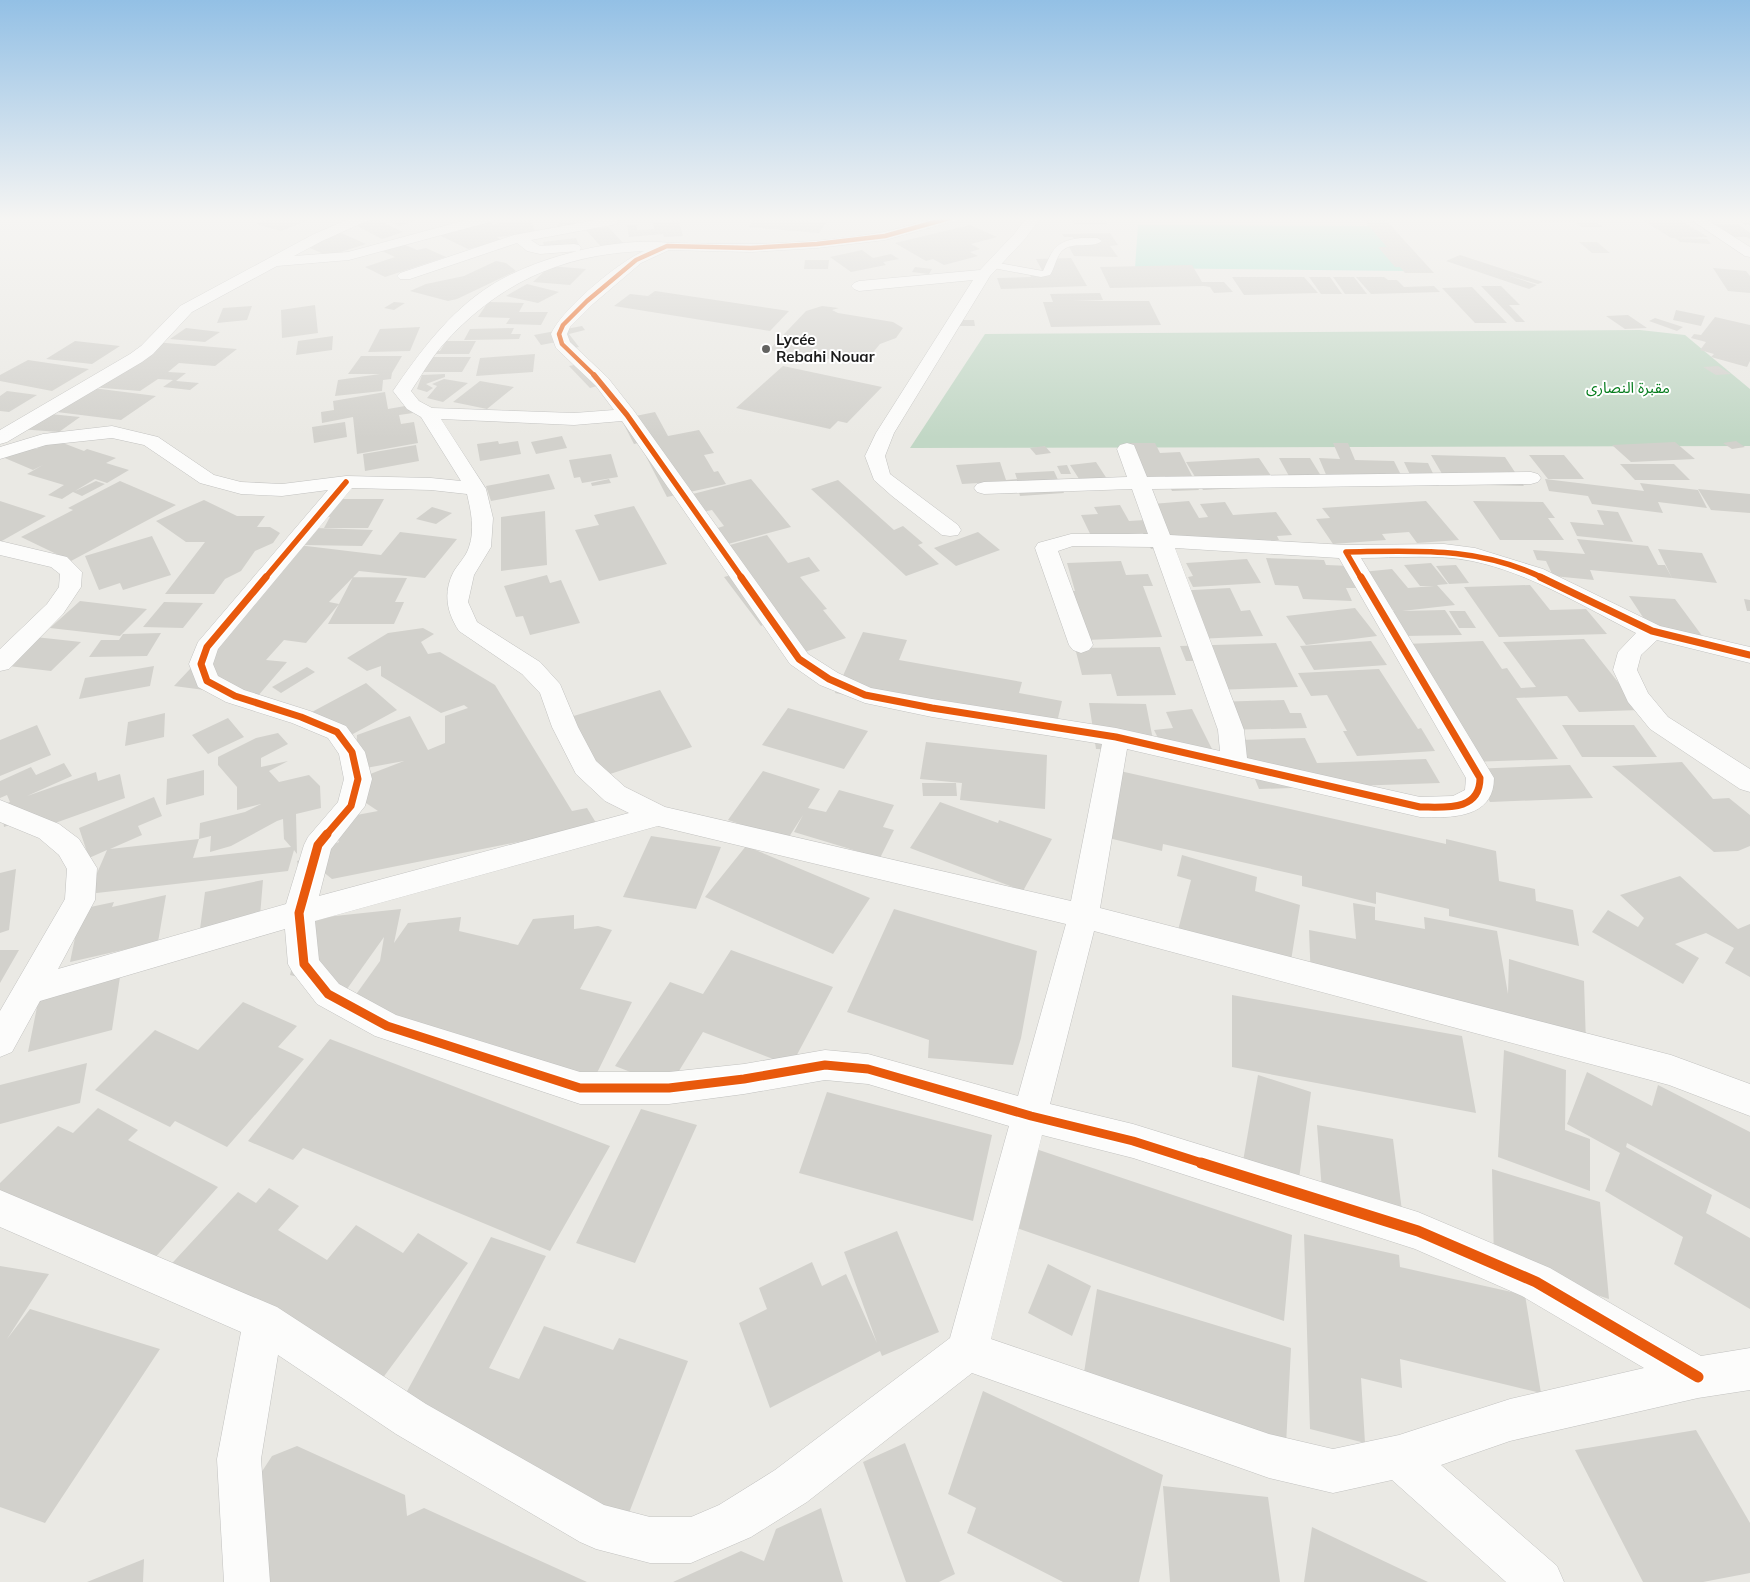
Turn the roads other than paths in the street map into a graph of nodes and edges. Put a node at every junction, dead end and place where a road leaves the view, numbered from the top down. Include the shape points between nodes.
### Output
1 (218, 291) edge
2 (493, 291) edge
3 (599, 291) edge
4 (975, 291) edge
5 (428, 413) junction
6 (627, 415) junction
7 (0, 438) edge
8 (1127, 449) dead end
9 (0, 453) edge
10 (1531, 478) dead end
11 (346, 482) junction
12 (1140, 483) junction
13 (984, 488) dead end
14 (476, 489) junction
15 (950, 530) dead end
16 (1160, 541) junction
17 (0, 548) edge
18 (1346, 552) junction
19 (1652, 631) junction
20 (1081, 645) dead end
21 (1750, 655) edge
22 (0, 663) edge
23 (1116, 737) junction
24 (1234, 764) junction
25 (1750, 782) edge
26 (0, 810) edge
27 (658, 816) junction
28 (300, 913) junction
29 (1083, 916) junction
30 (27, 991) junction
31 (0, 1042) edge
32 (1750, 1100) edge
33 (1031, 1116) junction
34 (0, 1208) edge
35 (263, 1321) junction
36 (967, 1351) junction
37 (1750, 1369) edge
38 (1698, 1377) junction
39 (1399, 1457) junction
40 (247, 1582) edge
41 (1541, 1582) edge

1 - 7 street via 186,309 136,358
2 - 5 street via 435,344 402,391 413,405
3 - 6 street via 563,325 559,334 562,344 602,382
4 - 15 street via 885,433 875,456 882,476
5 - 6 street via 574,419
5 - 14 street
6 - 23 street via 799,659 814,669 865,695
8 - 12 street
9 - 11 street via 43,440 112,432 151,442 207,479 241,488 282,490
10 - 12 street
11 - 14 street via 431,484
11 - 28 street via 207,647 201,664 207,681 235,696 337,732 352,752 358,779 351,806 318,845
12 - 13 street
12 - 16 street
14 - 27 street via 483,518 480,547 463,575 457,602 467,626 531,668 551,690 565,727 586,766 615,794
16 - 18 street
16 - 20 street via 1071,540 1046,548
16 - 24 street via 1232,730
17 - 22 street via 59,562 71,572 70,587 55,609
18 - 19 street via 1444,551 1475,555 1535,574
18 - 24 street via 1480,778 1479,791 1468,803 1445,808 1420,807
19 - 21 street
19 - 25 street via 1630,652 1626,670 1637,696 1659,722
23 - 24 street
23 - 29 street
26 - 30 street via 49,831 69,847 82,868 80,900
27 - 28 street
27 - 29 street
28 - 30 street
28 - 33 street via 304,964 328,994 386,1026 580,1088 669,1088 744,1080 825,1065 868,1069
29 - 32 street via 1671,1070
29 - 33 street
30 - 31 street
33 - 36 street
33 - 38 street via 1133,1141 1418,1231 1536,1282
34 - 35 street
35 - 36 street via 411,1419 596,1526 650,1540 691,1540 735,1521 791,1486
35 - 40 street via 239,1458
36 - 39 street via 1278,1458 1333,1471
37 - 38 street
38 - 39 street via 1510,1420
39 - 41 street

